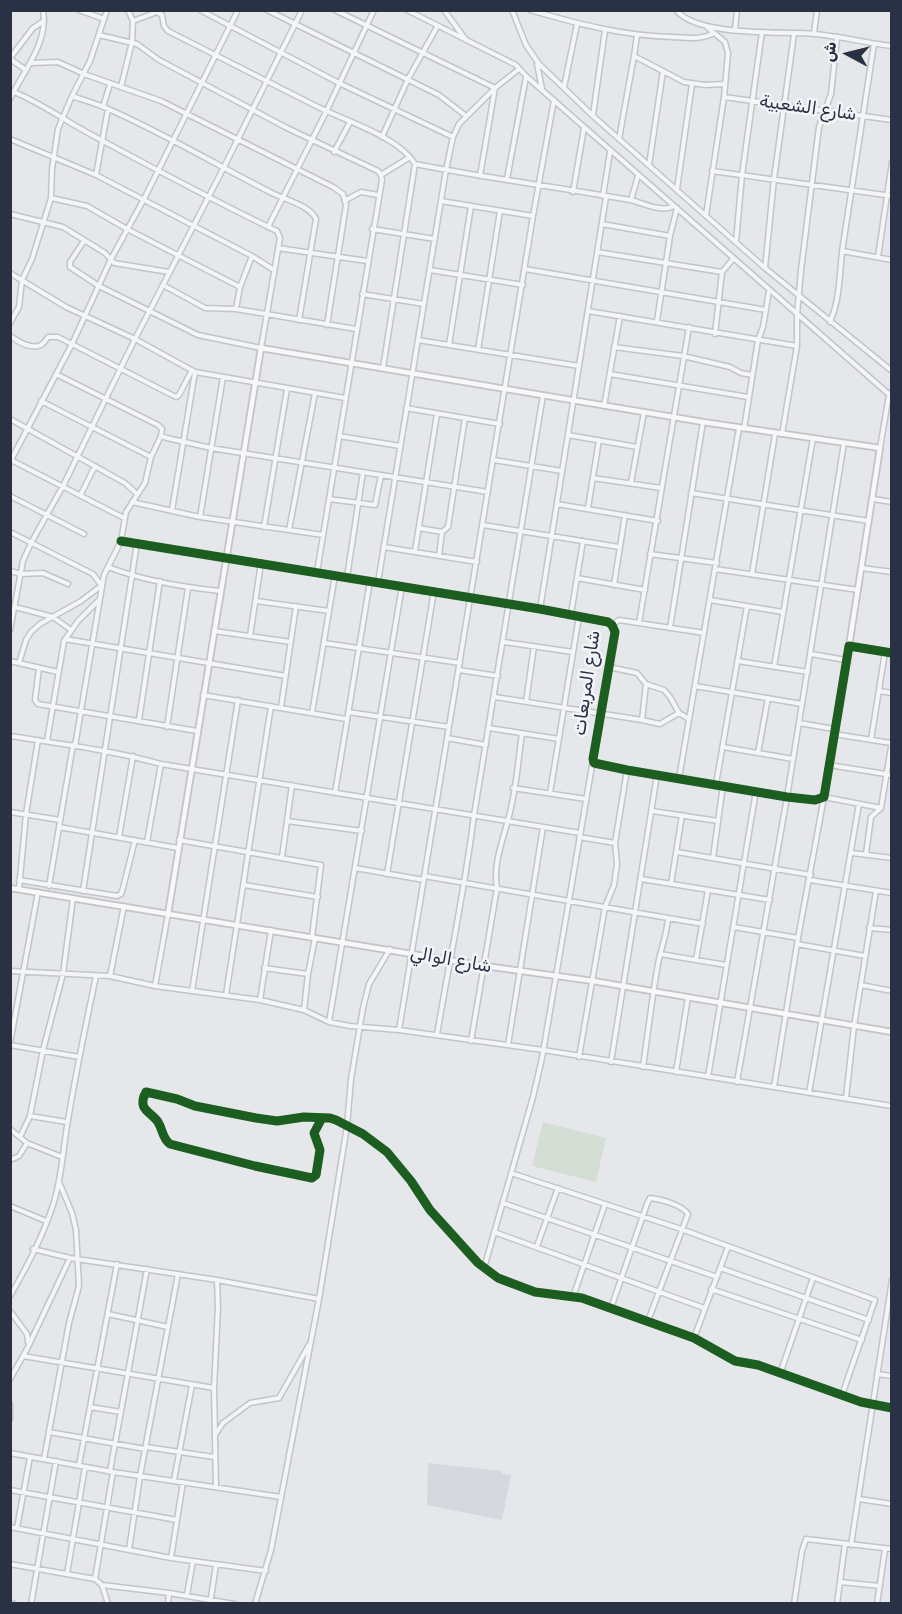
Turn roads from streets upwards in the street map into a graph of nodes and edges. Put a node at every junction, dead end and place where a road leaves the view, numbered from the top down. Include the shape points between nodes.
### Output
1 (43, 10) edge
2 (79, 10) edge
3 (107, 10) edge
4 (128, 10) edge
5 (200, 10) edge
6 (238, 10) edge
7 (267, 10) edge
8 (302, 10) edge
9 (335, 10) edge
10 (374, 10) edge
11 (407, 10) edge
12 (444, 10) edge
13 (512, 10) edge
14 (530, 10) edge
15 (676, 10) edge
16 (737, 10) edge
17 (817, 10) edge
18 (157, 11) edge
19 (104, 19) junction
20 (44, 20) junction
21 (133, 21) junction
22 (577, 24) junction
23 (294, 25) junction
24 (229, 26) junction
25 (366, 26) junction
26 (437, 27) junction
27 (706, 27) junction
28 (735, 29) junction
29 (605, 30) junction
30 (762, 32) junction
31 (714, 33) junction
32 (794, 33) junction
33 (814, 34) junction
34 (99, 35) junction
35 (637, 35) junction
36 (837, 38) junction
37 (466, 40) junction
38 (132, 42) junction
39 (874, 44) junction
40 (891, 46) edge
41 (280, 51) junction
42 (423, 53) junction
43 (352, 54) junction
44 (216, 55) junction
45 (634, 56) junction
46 (10, 58) edge
47 (537, 61) junction
48 (31, 63) junction
49 (519, 69) junction
50 (26, 70) junction
51 (663, 71) junction
52 (84, 74) junction
53 (526, 76) junction
54 (408, 80) junction
55 (266, 81) junction
56 (202, 83) junction
57 (339, 83) junction
58 (110, 84) junction
59 (692, 84) junction
60 (725, 84) junction
61 (121, 87) junction
62 (564, 87) junction
63 (495, 88) junction
64 (542, 89) junction
65 (14, 92) junction
66 (72, 96) junction
67 (724, 97) junction
68 (10, 99) edge
69 (554, 100) junction
70 (752, 100) junction
71 (785, 105) junction
72 (106, 108) junction
73 (251, 110) junction
74 (395, 110) junction
75 (326, 111) junction
76 (825, 112) junction
77 (187, 114) junction
78 (466, 116) junction
79 (593, 116) junction
80 (863, 116) junction
81 (62, 119) junction
82 (891, 120) edge
83 (350, 122) junction
84 (584, 128) junction
85 (382, 137) junction
86 (453, 137) junction
87 (10, 139) edge
88 (237, 139) junction
89 (619, 139) junction
90 (101, 140) junction
91 (312, 140) junction
92 (173, 141) junction
93 (334, 152) junction
94 (610, 152) junction
95 (54, 156) junction
96 (410, 157) junction
97 (891, 162) edge
98 (415, 164) junction
99 (649, 165) junction
100 (223, 169) junction
101 (296, 170) junction
102 (446, 170) junction
103 (159, 171) junction
104 (712, 171) junction
105 (96, 175) junction
106 (381, 175) junction
107 (742, 175) junction
108 (480, 176) junction
109 (638, 176) junction
110 (507, 179) junction
111 (774, 179) junction
112 (812, 185) junction
113 (539, 187) junction
114 (677, 190) junction
115 (851, 191) junction
116 (573, 192) junction
117 (378, 195) junction
118 (209, 196) junction
119 (889, 196) edge
120 (604, 197) junction
121 (51, 198) junction
122 (282, 198) junction
123 (144, 199) junction
124 (346, 200) junction
125 (631, 200) junction
126 (441, 201) junction
127 (471, 206) junction
128 (676, 207) junction
129 (500, 211) junction
130 (10, 214) edge
131 (533, 216) junction
132 (706, 216) junction
133 (43, 223) junction
134 (602, 224) junction
135 (194, 225) junction
136 (268, 227) junction
137 (127, 229) junction
138 (372, 230) junction
139 (404, 234) junction
140 (670, 237) junction
141 (435, 239) junction
142 (84, 241) junction
143 (736, 243) junction
144 (278, 248) junction
145 (842, 251) junction
146 (597, 252) junction
147 (309, 253) junction
148 (178, 255) junction
149 (252, 256) junction
150 (338, 257) junction
151 (878, 257) junction
152 (111, 259) junction
153 (733, 259) junction
154 (891, 260) edge
155 (367, 261) junction
156 (666, 263) junction
157 (765, 268) junction
158 (525, 269) junction
159 (274, 270) junction
160 (430, 270) junction
161 (170, 272) junction
162 (722, 272) junction
163 (10, 273) edge
164 (460, 275) junction
165 (489, 279) junction
166 (22, 280) junction
167 (593, 280) junction
168 (163, 285) junction
169 (523, 285) junction
170 (99, 286) junction
171 (240, 286) junction
172 (769, 291) junction
173 (662, 292) junction
174 (362, 294) junction
175 (798, 296) junction
176 (394, 298) junction
177 (717, 302) junction
178 (424, 304) junction
179 (236, 309) junction
180 (765, 310) junction
181 (588, 311) junction
182 (150, 312) junction
183 (267, 315) junction
184 (797, 315) junction
185 (85, 316) junction
186 (620, 316) junction
187 (299, 320) junction
188 (657, 321) junction
189 (830, 322) junction
190 (10, 324) edge
191 (327, 325) junction
192 (689, 327) junction
193 (356, 329) junction
194 (715, 334) junction
195 (10, 336) edge
196 (135, 339) junction
197 (418, 340) junction
198 (758, 340) junction
199 (72, 344) junction
200 (449, 345) junction
201 (797, 346) junction
202 (614, 347) junction
203 (261, 348) junction
204 (478, 350) junction
205 (511, 355) junction
206 (683, 356) junction
207 (351, 363) junction
208 (579, 366) junction
209 (383, 368) junction
210 (120, 369) junction
211 (194, 371) junction
212 (891, 371) edge
213 (56, 374) junction
214 (412, 374) junction
215 (610, 374) junction
216 (752, 375) junction
217 (223, 377) junction
218 (256, 384) junction
219 (679, 387) junction
220 (287, 388) junction
221 (505, 389) junction
222 (315, 393) junction
223 (891, 394) edge
224 (543, 395) junction
225 (748, 397) junction
226 (106, 398) junction
227 (345, 398) junction
228 (573, 400) junction
229 (41, 401) junction
230 (604, 406) junction
231 (406, 408) junction
232 (644, 412) junction
233 (437, 414) junction
234 (673, 417) junction
235 (465, 418) junction
236 (10, 419) edge
237 (703, 422) junction
238 (500, 423) junction
239 (92, 426) junction
240 (741, 428) junction
241 (26, 429) junction
242 (775, 434) junction
243 (568, 435) junction
244 (782, 435) junction
245 (161, 436) junction
246 (339, 436) junction
247 (813, 438) junction
248 (599, 440) junction
249 (185, 442) junction
250 (844, 443) junction
251 (400, 446) junction
252 (637, 447) junction
253 (211, 448) junction
254 (880, 448) junction
255 (244, 452) junction
256 (78, 455) junction
257 (151, 457) junction
258 (275, 457) junction
259 (494, 460) junction
260 (11, 461) edge
261 (302, 461) junction
262 (95, 466) junction
263 (334, 466) junction
264 (530, 466) junction
265 (562, 471) junction
266 (363, 472) junction
267 (381, 475) junction
268 (395, 477) junction
269 (593, 478) junction
270 (426, 482) junction
271 (631, 483) junction
272 (63, 486) junction
273 (454, 486) junction
274 (661, 488) junction
275 (488, 492) junction
276 (81, 494) junction
277 (137, 494) junction
278 (691, 494) junction
279 (10, 496) edge
280 (328, 499) junction
281 (727, 499) junction
282 (873, 500) junction
283 (132, 502) junction
284 (891, 502) edge
285 (358, 504) junction
286 (557, 504) junction
287 (764, 505) junction
288 (588, 508) junction
289 (172, 510) junction
290 (800, 511) junction
291 (46, 515) junction
292 (625, 515) junction
293 (832, 516) junction
294 (200, 517) junction
295 (124, 518) junction
296 (658, 521) junction
297 (870, 521) junction
298 (232, 522) junction
299 (483, 525) junction
300 (264, 526) junction
301 (418, 528) junction
302 (290, 530) junction
303 (521, 531) junction
304 (10, 532) edge
305 (442, 532) junction
306 (84, 534) dead end
307 (323, 535) junction
308 (552, 536) junction
309 (122, 541) junction
310 (583, 541) junction
311 (31, 543) junction
312 (137, 543) junction
313 (384, 547) junction
314 (619, 547) junction
315 (415, 551) junction
316 (650, 554) junction
317 (439, 556) junction
318 (226, 558) junction
319 (681, 558) junction
320 (477, 562) junction
321 (717, 563) junction
322 (261, 564) junction
323 (108, 567) junction
324 (862, 568) junction
325 (716, 569) junction
326 (10, 571) edge
327 (317, 572) junction
328 (891, 572) edge
329 (21, 573) junction
330 (752, 574) junction
331 (335, 575) junction
332 (132, 577) junction
333 (347, 577) junction
334 (577, 578) junction
335 (788, 580) junction
336 (160, 581) junction
337 (370, 581) junction
338 (378, 582) junction
339 (68, 584) dead end
340 (102, 585) junction
341 (614, 585) junction
342 (822, 585) junction
343 (402, 586) junction
344 (188, 588) junction
345 (645, 590) junction
346 (858, 590) junction
347 (220, 591) junction
348 (434, 591) junction
349 (471, 597) junction
350 (100, 600) junction
351 (710, 600) junction
352 (256, 601) junction
353 (509, 604) junction
354 (296, 606) junction
355 (747, 606) junction
356 (15, 607) junction
357 (540, 609) junction
358 (329, 610) junction
359 (783, 612) junction
360 (571, 614) junction
361 (579, 615) junction
362 (52, 617) junction
363 (639, 623) junction
364 (612, 625) junction
365 (670, 628) junction
366 (10, 630) edge
367 (71, 630) junction
368 (214, 631) junction
369 (704, 633) junction
370 (250, 636) junction
371 (65, 639) junction
372 (291, 642) junction
373 (504, 642) junction
374 (93, 643) junction
375 (324, 643) junction
376 (534, 646) junction
377 (849, 646) junction
378 (122, 647) junction
379 (358, 648) junction
380 (890, 651) edge
381 (150, 652) junction
382 (573, 652) junction
383 (390, 653) junction
384 (811, 654) junction
385 (177, 658) junction
386 (422, 658) junction
387 (846, 660) junction
388 (10, 661) edge
389 (738, 661) junction
390 (208, 662) junction
391 (19, 663) junction
392 (460, 663) junction
393 (609, 667) junction
394 (774, 667) junction
395 (39, 668) junction
396 (459, 670) junction
397 (58, 672) junction
398 (808, 672) junction
399 (286, 676) junction
400 (498, 676) junction
401 (646, 684) junction
402 (695, 686) junction
403 (879, 691) junction
404 (732, 692) junction
405 (891, 693) edge
406 (203, 694) junction
407 (495, 697) junction
408 (768, 698) junction
409 (238, 700) junction
410 (526, 702) junction
411 (802, 704) junction
412 (271, 706) junction
413 (54, 707) junction
414 (281, 707) junction
415 (564, 709) junction
416 (81, 712) junction
417 (348, 712) junction
418 (312, 713) junction
419 (679, 713) junction
420 (601, 714) junction
421 (110, 716) junction
422 (380, 717) junction
423 (346, 719) junction
424 (689, 719) junction
425 (139, 720) junction
426 (642, 720) junction
427 (413, 721) junction
428 (799, 723) junction
429 (167, 727) junction
430 (449, 727) junction
431 (489, 728) junction
432 (197, 731) junction
433 (834, 731) junction
434 (522, 733) junction
435 (10, 736) edge
436 (447, 738) junction
437 (559, 739) junction
438 (38, 740) junction
439 (871, 740) junction
440 (47, 741) junction
441 (891, 742) edge
442 (74, 745) junction
443 (486, 745) junction
444 (723, 747) junction
445 (104, 751) junction
446 (758, 753) junction
447 (132, 756) junction
448 (593, 759) junction
449 (793, 759) junction
450 (161, 764) junction
451 (829, 765) junction
452 (191, 769) junction
453 (627, 770) junction
454 (889, 774) edge
455 (227, 775) junction
456 (657, 775) junction
457 (679, 778) junction
458 (260, 780) junction
459 (716, 784) junction
460 (292, 785) junction
461 (723, 785) junction
462 (513, 788) junction
463 (756, 791) junction
464 (335, 792) junction
465 (550, 793) junction
466 (787, 797) junction
467 (824, 797) junction
468 (367, 798) junction
469 (586, 799) junction
470 (399, 803) junction
471 (859, 804) junction
472 (881, 807) junction
473 (435, 809) junction
474 (652, 811) junction
475 (10, 812) edge
476 (26, 814) junction
477 (474, 815) junction
478 (682, 816) junction
479 (60, 820) junction
480 (287, 821) junction
481 (508, 821) junction
482 (718, 821) junction
483 (59, 827) junction
484 (543, 827) junction
485 (362, 831) junction
486 (92, 832) junction
487 (580, 835) junction
488 (118, 837) junction
489 (135, 840) junction
490 (179, 840) junction
491 (147, 842) junction
492 (615, 843) junction
493 (215, 845) junction
494 (178, 848) junction
495 (249, 851) junction
496 (677, 852) junction
497 (852, 853) junction
498 (866, 854) junction
499 (282, 857) junction
500 (713, 858) junction
501 (891, 858) edge
502 (745, 863) junction
503 (355, 868) junction
504 (774, 868) junction
505 (387, 874) junction
506 (424, 878) junction
507 (810, 878) junction
508 (641, 879) junction
509 (466, 883) junction
510 (671, 884) junction
511 (19, 885) junction
512 (244, 885) junction
513 (49, 886) junction
514 (846, 886) junction
515 (10, 888) edge
516 (497, 888) junction
517 (708, 890) junction
518 (83, 891) junction
519 (876, 891) junction
520 (38, 892) junction
521 (891, 893) edge
522 (531, 894) junction
523 (739, 895) junction
524 (318, 897) junction
525 (73, 898) junction
526 (770, 900) junction
527 (568, 901) junction
528 (124, 905) junction
529 (605, 907) junction
530 (635, 913) junction
531 (168, 914) junction
532 (668, 918) junction
533 (204, 919) junction
534 (703, 924) junction
535 (238, 925) junction
536 (734, 927) junction
537 (869, 928) junction
538 (270, 930) junction
539 (891, 930) edge
540 (764, 932) junction
541 (313, 938) junction
542 (798, 938) junction
543 (343, 942) junction
544 (797, 944) junction
545 (390, 949) junction
546 (834, 951) junction
547 (413, 954) junction
548 (660, 954) junction
549 (866, 956) junction
550 (449, 960) junction
551 (696, 960) junction
552 (726, 965) junction
553 (484, 966) junction
554 (264, 968) junction
555 (10, 971) edge
556 (521, 971) junction
557 (25, 973) junction
558 (63, 974) junction
559 (308, 974) junction
560 (96, 976) junction
561 (110, 976) junction
562 (556, 976) junction
563 (593, 981) junction
564 (861, 985) junction
565 (155, 986) junction
566 (624, 987) junction
567 (192, 991) junction
568 (653, 991) junction
569 (891, 991) edge
570 (226, 995) junction
571 (688, 997) junction
572 (260, 1000) junction
573 (720, 1003) junction
574 (751, 1008) junction
575 (304, 1010) junction
576 (786, 1014) junction
577 (823, 1020) junction
578 (329, 1022) junction
579 (854, 1026) junction
580 (360, 1027) junction
581 (399, 1030) junction
582 (891, 1032) edge
583 (437, 1035) junction
584 (471, 1041) junction
585 (10, 1044) edge
586 (508, 1046) junction
587 (43, 1050) junction
588 (543, 1050) junction
589 (78, 1057) junction
590 (579, 1057) junction
591 (611, 1062) junction
592 (643, 1067) junction
593 (675, 1072) junction
594 (708, 1077) junction
595 (737, 1082) junction
596 (774, 1087) junction
597 (809, 1093) junction
598 (846, 1098) junction
599 (891, 1106) edge
600 (30, 1116) junction
601 (322, 1118) junction
602 (67, 1122) junction
603 (347, 1126) junction
604 (10, 1130) edge
605 (20, 1137) junction
606 (27, 1143) junction
607 (62, 1157) junction
608 (10, 1160) edge
609 (511, 1173) junction
610 (59, 1182) junction
611 (558, 1188) junction
612 (503, 1203) junction
613 (604, 1204) junction
614 (10, 1206) edge
615 (643, 1216) junction
616 (548, 1218) junction
617 (46, 1221) junction
618 (681, 1229) junction
619 (494, 1232) junction
620 (594, 1235) junction
621 (537, 1246) junction
622 (728, 1246) junction
623 (632, 1248) junction
624 (33, 1249) junction
625 (70, 1258) junction
626 (79, 1258) junction
627 (670, 1261) junction
628 (117, 1264) junction
629 (584, 1264) junction
630 (484, 1268) junction
631 (720, 1268) junction
632 (147, 1269) junction
633 (177, 1274) junction
634 (621, 1277) junction
635 (717, 1277) junction
636 (813, 1278) junction
637 (217, 1280) junction
638 (891, 1282) edge
639 (711, 1288) junction
640 (659, 1291) junction
641 (10, 1296) edge
642 (573, 1297) junction
643 (806, 1298) junction
644 (319, 1299) junction
645 (611, 1308) junction
646 (704, 1308) junction
647 (10, 1311) edge
648 (108, 1314) junction
649 (799, 1318) junction
650 (869, 1320) junction
651 (138, 1321) junction
652 (648, 1321) junction
653 (168, 1328) junction
654 (694, 1338) junction
655 (862, 1340) junction
656 (311, 1342) junction
657 (27, 1349) junction
658 (23, 1356) junction
659 (61, 1363) junction
660 (98, 1370) junction
661 (780, 1374) junction
662 (877, 1374) junction
663 (128, 1375) junction
664 (891, 1376) edge
665 (10, 1379) edge
666 (159, 1380) junction
667 (192, 1385) junction
668 (214, 1388) junction
669 (842, 1395) junction
670 (10, 1404) edge
671 (873, 1405) junction
672 (90, 1407) junction
673 (891, 1408) edge
674 (121, 1412) junction
675 (10, 1419) edge
676 (49, 1432) junction
677 (214, 1436) junction
678 (84, 1437) junction
679 (115, 1444) junction
680 (146, 1448) junction
681 (180, 1452) junction
682 (10, 1453) edge
683 (30, 1457) junction
684 (214, 1457) junction
685 (44, 1459) junction
686 (56, 1461) junction
687 (80, 1465) junction
688 (85, 1467) junction
689 (112, 1471) junction
690 (140, 1476) junction
691 (174, 1480) junction
692 (183, 1482) junction
693 (216, 1486) junction
694 (10, 1490) edge
695 (24, 1493) junction
696 (50, 1497) junction
697 (281, 1497) junction
698 (859, 1499) junction
699 (79, 1503) junction
700 (891, 1504) edge
701 (107, 1508) junction
702 (134, 1513) junction
703 (177, 1520) junction
704 (10, 1527) edge
705 (17, 1528) junction
706 (43, 1533) junction
707 (73, 1539) junction
708 (100, 1545) junction
709 (848, 1545) junction
710 (885, 1548) junction
711 (891, 1549) edge
712 (129, 1550) junction
713 (171, 1558) junction
714 (193, 1561) junction
715 (10, 1564) edge
716 (216, 1565) junction
717 (37, 1569) junction
718 (266, 1571) junction
719 (66, 1574) junction
720 (95, 1579) junction
721 (840, 1582) junction
722 (102, 1585) junction
723 (880, 1586) junction
724 (170, 1593) junction
725 (187, 1596) junction
726 (210, 1601) edge
727 (31, 1604) edge
728 (108, 1604) edge
729 (168, 1604) edge
730 (234, 1604) edge
731 (255, 1604) edge
732 (794, 1604) edge
733 (837, 1604) edge
734 (877, 1604) edge

1 - 20 street
2 - 19 street
3 - 19 street
4 - 21 street
5 - 24 street
6 - 24 street
7 - 23 street
8 - 23 street
9 - 25 street
10 - 25 street
11 - 26 street
12 - 37 street
13 - 47 street
14 - 22 street
15 - 27 street via 682,18
16 - 28 street
17 - 33 street
18 - 21 street
18 - 44 street via 168,31
19 - 34 street
20 - 46 street
20 - 48 street via 42,38
21 - 38 street
22 - 29 street
22 - 62 street
23 - 41 street
23 - 43 street
24 - 41 street
24 - 44 street
25 - 42 street
25 - 43 street
26 - 37 street
26 - 42 street
27 - 28 street
27 - 31 street
28 - 30 street
29 - 35 street
29 - 79 street
30 - 32 street
30 - 70 street
31 - 35 street via 701,38
31 - 60 street via 727,45
32 - 33 street
32 - 71 street
33 - 36 street
34 - 38 street
34 - 52 street
35 - 45 street
36 - 39 street
36 - 76 street via 831,94
37 - 49 street
38 - 56 street
38 - 61 street
39 - 40 street
39 - 80 street
41 - 55 street
41 - 57 street
42 - 54 street
42 - 63 street
43 - 54 street
43 - 57 street
44 - 55 street
44 - 56 street
45 - 51 street
45 - 89 street
46 - 50 street
47 - 62 street
47 - 64 street
48 - 50 street
48 - 52 street via 58,62
49 - 53 street
49 - 63 street
50 - 65 street
51 - 59 street
51 - 99 street
52 - 58 street
52 - 66 street
53 - 64 street
53 - 110 street
54 - 74 street
54 - 78 street via 439,95
55 - 73 street
55 - 75 street
56 - 73 street
56 - 77 street
57 - 74 street
57 - 75 street
58 - 61 street
58 - 72 street
59 - 60 street
59 - 114 street
60 - 67 street
61 - 77 street
62 - 79 street
63 - 78 street
63 - 108 street
64 - 69 street
65 - 68 street
65 - 81 street
66 - 72 street
66 - 81 street
67 - 70 street, شارع الشعبية
67 - 104 street
69 - 84 street
69 - 113 street
70 - 71 street, شارع الشعبية
70 - 107 street
71 - 76 street, شارع الشعبية
71 - 111 street
72 - 90 street
72 - 92 street
73 - 88 street
73 - 91 street
74 - 85 street
74 - 86 street
75 - 83 street
75 - 91 street
76 - 80 street, شارع الشعبية
76 - 112 street via 819,127
77 - 88 street
77 - 92 street
78 - 86 street
79 - 89 street
80 - 82 street, شارع الشعبية
80 - 115 street
81 - 90 street
81 - 95 street
83 - 85 street
83 - 93 street
84 - 94 street
84 - 116 street
85 - 96 street
86 - 102 street
87 - 95 street
88 - 100 street
88 - 101 street
89 - 99 street
90 - 103 street
90 - 105 street
91 - 93 street
91 - 101 street
92 - 100 street
92 - 103 street
93 - 106 street
94 - 109 street
94 - 120 street
95 - 105 street
95 - 121 street
96 - 98 street
96 - 106 street
97 - 119 street
98 - 102 street
98 - 139 street
99 - 114 street
100 - 118 street
100 - 122 street
101 - 122 street
101 - 124 street via 333,187
102 - 108 street
102 - 126 street
103 - 118 street
103 - 123 street
104 - 107 street
104 - 132 street
105 - 123 street
106 - 117 street
107 - 111 street
107 - 143 street
108 - 110 street
109 - 125 street
109 - 128 street
110 - 113 street
111 - 112 street
111 - 157 street
112 - 115 street
112 - 175 street
113 - 116 street
113 - 131 street
114 - 132 street
115 - 119 street
115 - 145 street
116 - 120 street
117 - 124 street via 361,192
117 - 138 street
118 - 135 street
118 - 136 street
119 - 151 street
120 - 125 street
120 - 134 street
121 - 133 street
121 - 137 street via 87,206
122 - 136 street
122 - 147 street via 315,215
123 - 135 street
123 - 137 street
124 - 150 street
125 - 128 street via 664,209
126 - 127 street
126 - 141 street
127 - 129 street
127 - 164 street
128 - 140 street
128 - 153 street
129 - 131 street
129 - 165 street
130 - 133 street
131 - 158 street
132 - 143 street
133 - 142 street via 52,222
133 - 166 street
134 - 140 street
134 - 146 street
135 - 148 street
135 - 149 street
136 - 144 street via 280,235
137 - 148 street
137 - 152 street
138 - 139 street
138 - 155 street
139 - 141 street
139 - 176 street
140 - 156 street
141 - 160 street
142 - 152 street
142 - 170 street via 70,267
143 - 157 street
144 - 147 street
144 - 159 street
145 - 151 street
145 - 189 street via 836,309
146 - 156 street
146 - 167 street
147 - 150 street
147 - 187 street
148 - 161 street
148 - 171 street
149 - 159 street
149 - 171 street
150 - 155 street
150 - 191 street
151 - 154 street
152 - 161 street via 118,264
152 - 170 street
153 - 162 street
153 - 172 street
155 - 174 street
156 - 162 street
156 - 173 street
157 - 175 street
158 - 167 street
158 - 169 street
159 - 183 street
160 - 164 street
160 - 178 street
161 - 168 street
162 - 177 street
163 - 166 street
164 - 165 street
164 - 200 street
165 - 169 street
165 - 204 street
166 - 185 street
166 - 190 street via 21,299
167 - 173 street
167 - 181 street
168 - 179 street via 205,308
168 - 182 street
169 - 205 street
170 - 182 street
170 - 185 street
171 - 179 street
172 - 180 street
172 - 184 street
173 - 177 street
173 - 188 street
174 - 176 street
174 - 193 street
175 - 184 street
175 - 189 street
176 - 178 street
176 - 209 street
177 - 180 street
177 - 194 street
178 - 197 street
179 - 183 street
180 - 198 street
181 - 186 street
181 - 208 street
182 - 196 street
182 - 203 street via 198,335
183 - 187 street
183 - 203 street
184 - 201 street
184 - 223 street
185 - 196 street
185 - 199 street
186 - 188 street
186 - 202 street
187 - 191 street
188 - 192 street
189 - 212 street
191 - 193 street
192 - 194 street
192 - 206 street
193 - 207 street
194 - 198 street
195 - 199 street via 35,346 51,336
196 - 210 street
196 - 211 street
197 - 200 street
197 - 214 street
198 - 201 street
198 - 216 street
199 - 210 street
199 - 213 street
200 - 204 street
201 - 244 street
202 - 206 street
202 - 215 street
203 - 207 street
203 - 218 street
204 - 205 street
205 - 208 street
205 - 221 street
206 - 216 street
206 - 219 street
207 - 209 street
207 - 227 street
208 - 228 street
209 - 214 street
210 - 211 street via 176,397
210 - 226 street
211 - 217 street
211 - 249 street
213 - 226 street
213 - 229 street
214 - 221 street
214 - 231 street
215 - 219 street
215 - 230 street
216 - 225 street
217 - 218 street
217 - 253 street
218 - 220 street
218 - 255 street
219 - 225 street
219 - 234 street
220 - 222 street
220 - 258 street
221 - 224 street
221 - 238 street
222 - 227 street
222 - 261 street
223 - 254 street
224 - 228 street
224 - 264 street
225 - 240 street
226 - 239 street
226 - 245 street via 158,425
227 - 246 street
228 - 230 street
228 - 243 street
229 - 239 street
229 - 241 street
230 - 232 street
231 - 233 street
231 - 251 street
232 - 234 street
232 - 252 street
233 - 235 street
233 - 270 street
234 - 237 street
234 - 274 street
235 - 238 street
235 - 273 street
236 - 241 street
237 - 240 street
237 - 278 street
238 - 259 street
239 - 256 street
239 - 257 street
240 - 242 street
240 - 281 street
241 - 256 street
241 - 260 street
242 - 244 street
242 - 287 street
243 - 248 street
243 - 265 street
244 - 247 street
245 - 249 street
245 - 257 street
246 - 251 street
246 - 263 street
247 - 250 street
247 - 290 street
248 - 252 street
248 - 269 street
249 - 253 street
249 - 289 street
250 - 254 street
250 - 293 street
251 - 268 street
252 - 271 street
253 - 255 street
253 - 294 street
254 - 282 street
255 - 258 street
255 - 298 street
256 - 262 street
256 - 272 street
257 - 277 street via 145,483
258 - 261 street
258 - 300 street
259 - 264 street
259 - 275 street
260 - 272 street
261 - 263 street
261 - 302 street
262 - 276 street
262 - 277 street
263 - 266 street
263 - 280 street
264 - 265 street
264 - 303 street
265 - 286 street
266 - 267 street
266 - 285 street
267 - 268 street
267 - 285 street via 377,504
268 - 270 street
268 - 313 street
269 - 271 street
269 - 288 street
270 - 273 street
270 - 301 street
271 - 274 street
272 - 276 street
272 - 291 street
273 - 275 street
273 - 305 street via 448,527
274 - 296 street
275 - 299 street
276 - 295 street
277 - 283 street
278 - 281 street
278 - 319 street
279 - 291 street
280 - 285 street
280 - 307 street
281 - 287 street
281 - 321 street
282 - 284 street
282 - 297 street
283 - 289 street
283 - 295 street
285 - 333 street
286 - 288 street
286 - 308 street
287 - 290 street
287 - 330 street
288 - 292 street
289 - 294 street
290 - 293 street
290 - 335 street
291 - 306 street
291 - 311 street
292 - 296 street
292 - 314 street
293 - 297 street
293 - 342 street
294 - 298 street
295 - 309 street
296 - 316 street
297 - 324 street
298 - 300 street
298 - 318 street
299 - 303 street
299 - 320 street
300 - 302 street
301 - 305 street
301 - 315 street
302 - 307 street
303 - 308 street
303 - 353 street
304 - 311 street
305 - 317 street
307 - 327 street
308 - 310 street
308 - 357 street
309 - 312 street, شارع المربعات
309 - 323 street
310 - 314 street
310 - 334 street
311 - 329 street
311 - 340 street via 93,574
312 - 318 street, شارع المربعات
312 - 332 street
313 - 315 street
313 - 338 street
314 - 341 street
315 - 317 street
316 - 319 street
316 - 345 street
317 - 320 street
318 - 322 street, شارع المربعات
318 - 347 street
319 - 321 street
319 - 365 street
320 - 349 street
321 - 325 street
322 - 327 street, شارع المربعات
322 - 352 street
323 - 332 street
323 - 340 street
324 - 328 street
324 - 346 street
325 - 330 street
325 - 351 street
326 - 329 street
327 - 331 street, شارع المربعات
329 - 339 street via 43,573
329 - 356 street
330 - 335 street
331 - 333 street, شارع المربعات
331 - 358 street
332 - 336 street
332 - 378 street
333 - 337 street, شارع المربعات
334 - 341 street
334 - 360 street
335 - 342 street
335 - 359 street
336 - 344 street
336 - 381 street
337 - 338 street, شارع المربعات
337 - 379 street
338 - 343 street, شارع المربعات
340 - 350 street
340 - 362 street
341 - 345 street
342 - 346 street
342 - 384 street
343 - 348 street, شارع المربعات
343 - 383 street
344 - 347 street
344 - 385 street
345 - 363 street
346 - 377 street
347 - 368 street
348 - 349 street, شارع المربعات
348 - 386 street
349 - 353 street, شارع المربعات
349 - 392 street
350 - 367 street
350 - 374 street
351 - 355 street
351 - 369 street
352 - 354 street
352 - 370 street
353 - 357 street, شارع المربعات
353 - 373 street
354 - 358 street
354 - 372 street
355 - 359 street
355 - 389 street
356 - 362 street
356 - 366 street
357 - 360 street, شارع المربعات
358 - 375 street
359 - 394 street
360 - 361 street, شارع المربعات
361 - 364 street, شارع المربعات
361 - 382 street
362 - 367 street
362 - 391 street via 31,632
363 - 364 street via 619,620
363 - 365 street
364 - 393 street, شارع المربعات via 615,632
365 - 369 street
367 - 371 street
368 - 370 street
368 - 390 street
369 - 402 street
370 - 372 street
371 - 374 street
371 - 397 street
372 - 399 street
373 - 376 street
373 - 400 street
374 - 378 street
374 - 416 street
375 - 379 street
375 - 418 street
376 - 382 street
376 - 410 street
377 - 380 street
377 - 387 street
378 - 381 street
378 - 421 street
379 - 383 street
379 - 417 street
380 - 403 street
381 - 385 street
381 - 425 street
382 - 415 street
383 - 386 street
383 - 422 street
384 - 387 street
384 - 398 street
385 - 390 street
385 - 429 street
386 - 392 street
386 - 427 street
387 - 433 street
388 - 391 street
389 - 394 street
389 - 404 street
390 - 399 street
390 - 406 street
391 - 395 street
392 - 396 street
393 - 401 street via 637,673
393 - 420 street, شارع المربعات
394 - 398 street
395 - 397 street
395 - 413 street via 35,703
396 - 400 street
396 - 430 street
397 - 413 street
398 - 411 street
399 - 414 street
400 - 407 street
401 - 419 street via 663,690
401 - 426 street
402 - 404 street
402 - 424 street
403 - 405 street
403 - 439 street
404 - 408 street
404 - 444 street
406 - 409 street
406 - 432 street
407 - 410 street
407 - 431 street
408 - 411 street
408 - 446 street
409 - 412 street
409 - 455 street
410 - 415 street
411 - 428 street
412 - 414 street
412 - 458 street
413 - 416 street
413 - 440 street
414 - 418 street
415 - 420 street
415 - 437 street
416 - 421 street
416 - 442 street
417 - 422 street
417 - 423 street
418 - 423 street
419 - 424 street
419 - 426 street via 660,724
420 - 426 street
420 - 448 street, شارع المربعات
421 - 425 street
421 - 445 street
422 - 427 street
422 - 468 street
423 - 464 street
424 - 457 street
425 - 429 street
427 - 430 street
427 - 470 street
428 - 433 street
428 - 449 street
429 - 432 street
430 - 436 street
431 - 434 street
431 - 443 street
432 - 452 street
433 - 439 street
433 - 451 street
434 - 437 street
434 - 462 street
435 - 438 street
436 - 443 street
436 - 473 street
437 - 465 street
438 - 440 street
438 - 476 street
439 - 441 street
440 - 442 street
441 - 454 street
442 - 445 street
442 - 479 street
443 - 477 street
444 - 446 street
444 - 459 street
445 - 447 street
445 - 486 street
446 - 449 street
447 - 450 street
447 - 488 street
448 - 453 street, شارع المربعات via 599,765
448 - 469 street
449 - 466 street
450 - 452 street
450 - 491 street
451 - 454 street
451 - 467 street
452 - 455 street
452 - 490 street
453 - 456 street, شارع المربعات
453 - 492 street
454 - 472 street
455 - 458 street
455 - 493 street
456 - 457 street, شارع المربعات
456 - 474 street
457 - 459 street, شارع المربعات
458 - 460 street
458 - 495 street
459 - 461 street, شارع المربعات
460 - 464 street
460 - 480 street
461 - 463 street, شارع المربعات
461 - 482 street
462 - 465 street
462 - 481 street
463 - 466 street, شارع المربعات
463 - 502 street
464 - 468 street
465 - 469 street
466 - 467 street, شارع المربعات
466 - 504 street
467 - 471 street
467 - 507 street
468 - 470 street
468 - 485 street
469 - 487 street
470 - 473 street
470 - 505 street
471 - 472 street
471 - 497 street
472 - 498 street via 871,817
473 - 477 street
473 - 506 street
474 - 478 street
474 - 508 street
475 - 476 street
476 - 479 street
476 - 511 street
477 - 481 street
477 - 509 street
478 - 482 street
478 - 496 street
479 - 483 street
480 - 485 street
480 - 499 street
481 - 484 street
481 - 516 street via 500,844
482 - 500 street
483 - 486 street
483 - 513 street
484 - 487 street
484 - 522 street
485 - 503 street
486 - 488 street
486 - 518 street
487 - 492 street
487 - 527 street
488 - 489 street
489 - 491 street
489 - 518 street via 121,894
490 - 493 street
490 - 494 street
491 - 494 street
492 - 529 street via 614,885
493 - 495 street
493 - 533 street
494 - 531 street
495 - 499 street
495 - 512 street
496 - 500 street
496 - 510 street
497 - 498 street
497 - 514 street
498 - 501 street
499 - 524 street via 321,865
500 - 502 street
502 - 504 street
502 - 523 street
503 - 505 street
503 - 543 street
504 - 507 street
504 - 526 street
505 - 506 street
506 - 509 street
506 - 547 street
507 - 514 street
507 - 542 street
508 - 510 street
508 - 530 street
509 - 516 street
509 - 550 street
510 - 517 street
511 - 513 street
511 - 515 street, شارع الوالي
511 - 520 street, شارع الوالي
512 - 524 street
512 - 535 street
513 - 518 street
514 - 519 street
514 - 546 street
516 - 522 street
516 - 553 street
517 - 523 street
517 - 534 street
519 - 521 street
519 - 537 street
520 - 525 street, شارع الوالي
520 - 557 street
522 - 527 street
522 - 556 street
523 - 526 street
523 - 536 street
524 - 541 street
525 - 528 street, شارع الوالي
525 - 558 street
526 - 540 street
527 - 529 street
527 - 562 street
528 - 531 street, شارع الوالي
528 - 561 street
529 - 530 street
529 - 563 street
530 - 532 street
530 - 566 street
531 - 533 street, شارع الوالي
531 - 565 street
532 - 534 street
532 - 548 street
533 - 535 street, شارع الوالي
533 - 567 street
534 - 551 street
535 - 538 street, شارع الوالي
535 - 570 street
536 - 540 street
536 - 552 street
537 - 539 street
537 - 549 street
538 - 541 street, شارع الوالي
538 - 554 street
540 - 542 street
540 - 574 street
541 - 543 street, شارع الوالي
541 - 559 street
542 - 544 street
543 - 545 street, شارع الوالي
543 - 578 street
544 - 546 street
544 - 576 street
545 - 547 street, شارع الوالي
545 - 580 street via 369,984
546 - 549 street
546 - 577 street
547 - 550 street, شارع الوالي
547 - 581 street
548 - 551 street
548 - 568 street
549 - 564 street
550 - 553 street, شارع الوالي
550 - 583 street
551 - 552 street
552 - 573 street
553 - 556 street, شارع الوالي
553 - 584 street
554 - 559 street
554 - 572 street
555 - 557 street
556 - 562 street, شارع الوالي
556 - 586 street
557 - 558 street
557 - 585 street
558 - 560 street
558 - 587 street
559 - 575 street
560 - 561 street
560 - 589 street
561 - 565 street
562 - 563 street, شارع الوالي
562 - 588 street
563 - 566 street, شارع الوالي
563 - 590 street
564 - 569 street
564 - 579 street
565 - 567 street
566 - 568 street, شارع الوالي
566 - 591 street
567 - 570 street
568 - 571 street, شارع الوالي
568 - 592 street
570 - 572 street
571 - 573 street, شارع الوالي
571 - 593 street
572 - 575 street
573 - 574 street, شارع الوالي
573 - 594 street
574 - 576 street, شارع الوالي
574 - 595 street
575 - 578 street
576 - 577 street, شارع الوالي
576 - 596 street
577 - 579 street, شارع الوالي
577 - 597 street
578 - 580 street
579 - 582 street, شارع الوالي
579 - 598 street
580 - 581 street
580 - 603 street
581 - 583 street
583 - 584 street
584 - 586 street
585 - 587 street
586 - 588 street
587 - 589 street
587 - 600 street
588 - 590 street
588 - 609 street
589 - 602 street
590 - 591 street
591 - 592 street
592 - 593 street
593 - 594 street
594 - 595 street
595 - 596 street
596 - 597 street
597 - 598 street
598 - 599 street
600 - 602 street
600 - 605 street
601 - 601 street via 314,1133 320,1150 312,1178 170,1144 157,1120 144,1108 143,1097 146,1092 152,1093 195,1106 277,1121
601 - 603 street
602 - 607 street
603 - 630 street via 387,1152 430,1210
603 - 644 street
604 - 605 street
605 - 606 street
606 - 607 street
606 - 608 street via 19,1156
607 - 610 street
609 - 611 street
609 - 612 street
610 - 617 street
610 - 626 street via 72,1213
611 - 613 street
611 - 616 street
612 - 616 street
612 - 619 street
613 - 615 street
613 - 620 street
614 - 617 street
615 - 618 street
615 - 618 street via 648,1200 653,1198 687,1211
615 - 623 street
616 - 620 street
616 - 621 street
617 - 624 street
618 - 622 street
618 - 627 street
619 - 621 street
619 - 630 street
620 - 623 street
620 - 629 street
621 - 629 street
622 - 631 street
622 - 636 street
623 - 627 street
623 - 634 street
624 - 625 street
624 - 641 street
625 - 626 street
625 - 657 street
626 - 628 street
626 - 659 street via 79,1286
627 - 635 street
627 - 640 street
628 - 632 street
628 - 648 street
629 - 634 street
629 - 642 street
630 - 642 street via 498,1278 535,1292
631 - 635 street
631 - 643 street
632 - 633 street
632 - 651 street
633 - 637 street
633 - 653 street
634 - 640 street
634 - 645 street
635 - 639 street
636 - 643 street
636 - 650 street via 875,1300
637 - 644 street
637 - 668 street
638 - 662 street
639 - 646 street
639 - 649 street
640 - 646 street
640 - 652 street
642 - 645 street
643 - 649 street
643 - 650 street
644 - 656 street
645 - 652 street
646 - 654 street
647 - 657 street via 27,1334
648 - 651 street
648 - 660 street
649 - 655 street
649 - 661 street
650 - 655 street
651 - 653 street
651 - 663 street
652 - 654 street
653 - 666 street
654 - 661 street via 735,1361
655 - 669 street
656 - 677 street via 279,1398 250,1403 223,1423
656 - 697 street
657 - 658 street
658 - 659 street
658 - 665 street
659 - 660 street
659 - 676 street
660 - 663 street
660 - 672 street
661 - 669 street
662 - 664 street
662 - 671 street
663 - 666 street
663 - 674 street
666 - 667 street
666 - 680 street
667 - 668 street
667 - 681 street
668 - 677 street
669 - 671 street
670 - 675 street
671 - 673 street
671 - 698 street
672 - 674 street
672 - 678 street
674 - 679 street
676 - 678 street
676 - 685 street
677 - 684 street
678 - 679 street
678 - 687 street
679 - 680 street
679 - 689 street
680 - 681 street
680 - 690 street
681 - 684 street
681 - 691 street
682 - 683 street
683 - 685 street
683 - 695 street
684 - 693 street
685 - 686 street
686 - 687 street
686 - 696 street
687 - 688 street
688 - 689 street
688 - 699 street
689 - 690 street
689 - 701 street
690 - 691 street
690 - 702 street
691 - 692 street
692 - 693 street
692 - 703 street
693 - 697 street
694 - 695 street
695 - 696 street
695 - 705 street
696 - 699 street
696 - 706 street
697 - 718 street
698 - 700 street
698 - 709 street
699 - 701 street
699 - 707 street
701 - 702 street
701 - 708 street
702 - 703 street
702 - 712 street
703 - 713 street
704 - 705 street
705 - 706 street
706 - 707 street
706 - 717 street
707 - 708 street
707 - 719 street
708 - 712 street
708 - 720 street
709 - 710 street
709 - 721 street
709 - 732 street via 806,1539
710 - 711 street
710 - 723 street
712 - 713 street
713 - 714 street
714 - 716 street
714 - 725 street
715 - 717 street
716 - 718 street
716 - 726 street
717 - 719 street
717 - 727 street
718 - 731 street
719 - 720 street
720 - 722 street
721 - 723 street
721 - 733 street
722 - 724 street
722 - 728 street
723 - 734 street
724 - 725 street
724 - 729 street
725 - 726 street
726 - 730 street

